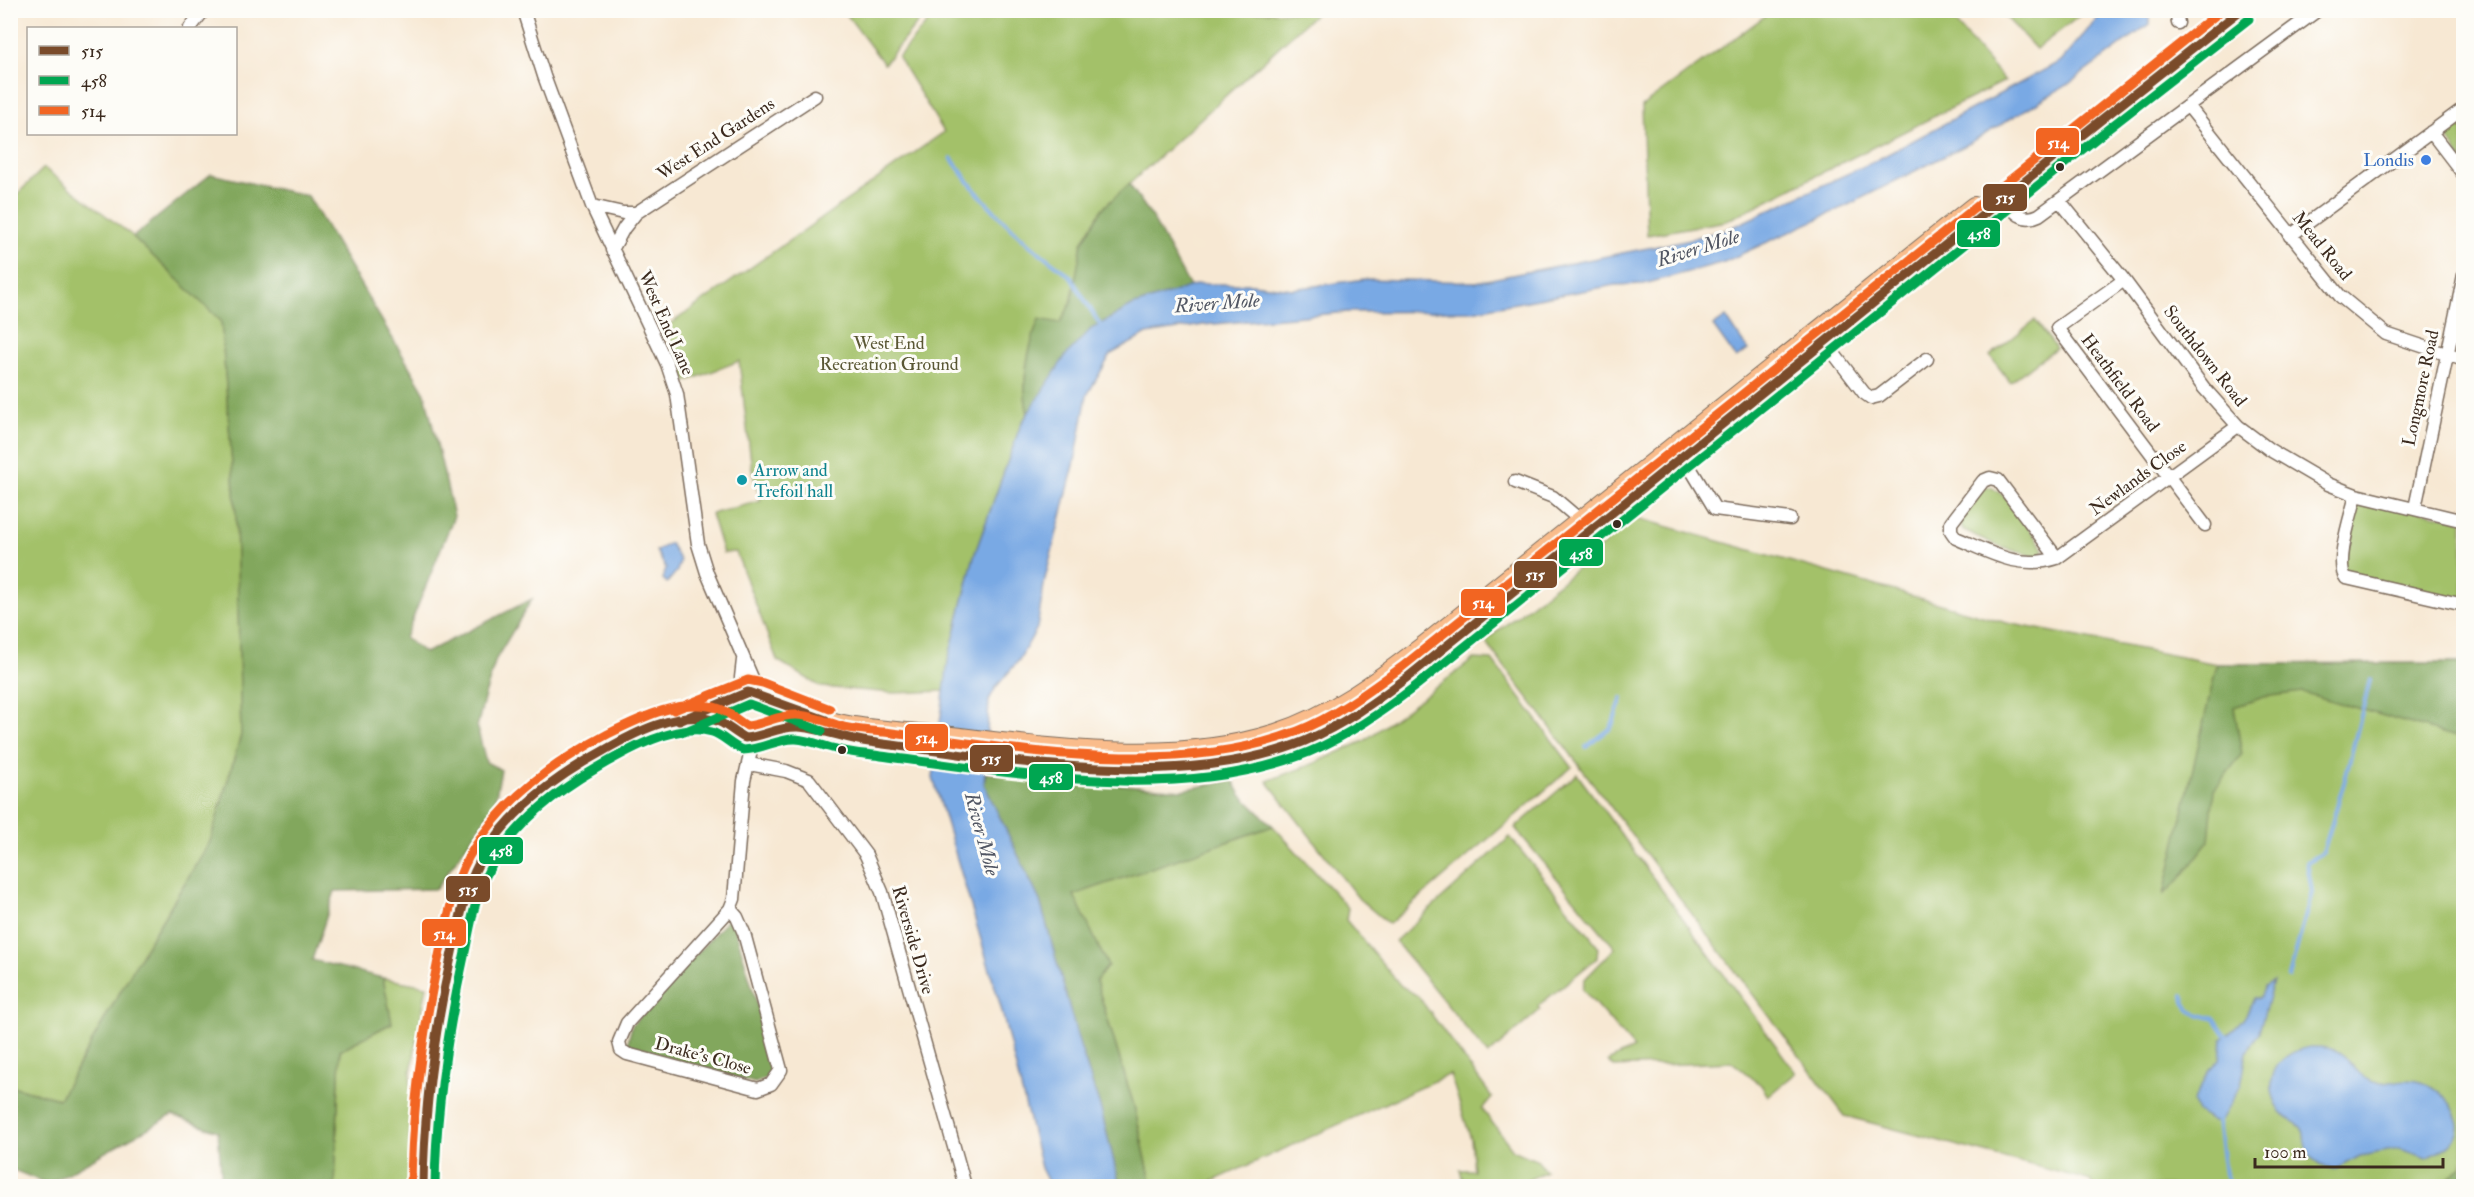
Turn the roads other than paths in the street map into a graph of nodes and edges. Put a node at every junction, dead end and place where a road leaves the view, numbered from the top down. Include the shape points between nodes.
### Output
1 (204, 10) edge
2 (523, 10) edge
3 (2221, 10) edge
4 (2242, 10) edge
5 (2318, 10) edge
6 (191, 27) edge
7 (815, 96) dead end
8 (2189, 107) junction
9 (2463, 108) edge
10 (2430, 132) junction
11 (2463, 176) edge
12 (2004, 200) junction
13 (2060, 201) junction
14 (592, 206) junction
15 (636, 213) junction
16 (2290, 236) junction
17 (612, 250) junction
18 (2463, 275) edge
19 (2124, 280) junction
20 (1825, 342) junction
21 (2445, 356) junction
22 (1927, 359) dead end
23 (2463, 360) edge
24 (2238, 426) junction
25 (1683, 456) junction
26 (2170, 478) junction
27 (1515, 482) dead end
28 (2356, 495) junction
29 (2415, 508) junction
30 (1790, 519) dead end
31 (1580, 520) junction
32 (2463, 522) edge
33 (2205, 525) dead end
34 (2057, 558) junction
35 (2463, 605) edge
36 (743, 658) junction
37 (749, 696) junction
38 (689, 718) junction
39 (730, 727) junction
40 (761, 734) junction
41 (935, 742) junction
42 (1013, 752) junction
43 (749, 764) junction
44 (730, 909) junction
45 (423, 1186) edge
46 (965, 1186) edge

1 - 6 street
2 - 14 street, West End Lane
3 - 31 main road
4 - 12 main road
5 - 8 street
7 - 15 street, West End Gardens
8 - 13 street
8 - 16 street, Mead Road
9 - 10 street
10 - 11 street
10 - 16 street
12 - 13 street via 2027,219
12 - 20 main road
13 - 19 street, Southdown Road
14 - 15 street
14 - 17 street, West End Lane
15 - 17 street, West End Gardens
16 - 21 street, Mead Road via 2340,296 2385,333
17 - 36 street, West End Lane via 677,394 699,544
18 - 21 street, Longmore Road
19 - 24 street, Southdown Road via 2204,388
19 - 26 street, Heathfield Road via 2057,328
20 - 22 street via 1871,398
20 - 25 main road
21 - 23 street, Mead Road
21 - 29 street, Longmore Road
24 - 26 street, Newlands Close
24 - 28 street, Southdown Road via 2297,466
25 - 30 street via 1715,509
25 - 42 main road via 1409,676 1359,712 1316,736 1251,758 1181,765 1110,767
26 - 33 street, Heathfield Road
26 - 34 street, Newlands Close
27 - 31 street via 1553,497
28 - 29 street, Southdown Road
28 - 35 street via 2341,560 2346,578
29 - 32 street, Southdown Road
31 - 42 main road via 1376,683 1292,729 1227,746 1171,752
34 - 34 street, Newlands Close via 1998,480 1983,481 1951,524 1956,538 2008,559 2038,564
36 - 37 street, West End Lane
36 - 37 street, West End Lane
37 - 38 main road
37 - 39 main road via 730,703
37 - 40 main road via 774,713
37 - 41 main road via 838,724
38 - 39 main road via 712,719
38 - 45 main road via 613,744 552,784 520,808 473,874 435,1024 425,1102
39 - 40 main road via 741,737
40 - 41 main road via 799,727 836,739
40 - 43 street
41 - 42 main road
43 - 44 street
43 - 46 street, Riverside Drive via 809,780 866,855 882,891
44 - 44 street, Drake's Close via 627,1023 621,1050 758,1089 771,1084 781,1070 744,933

